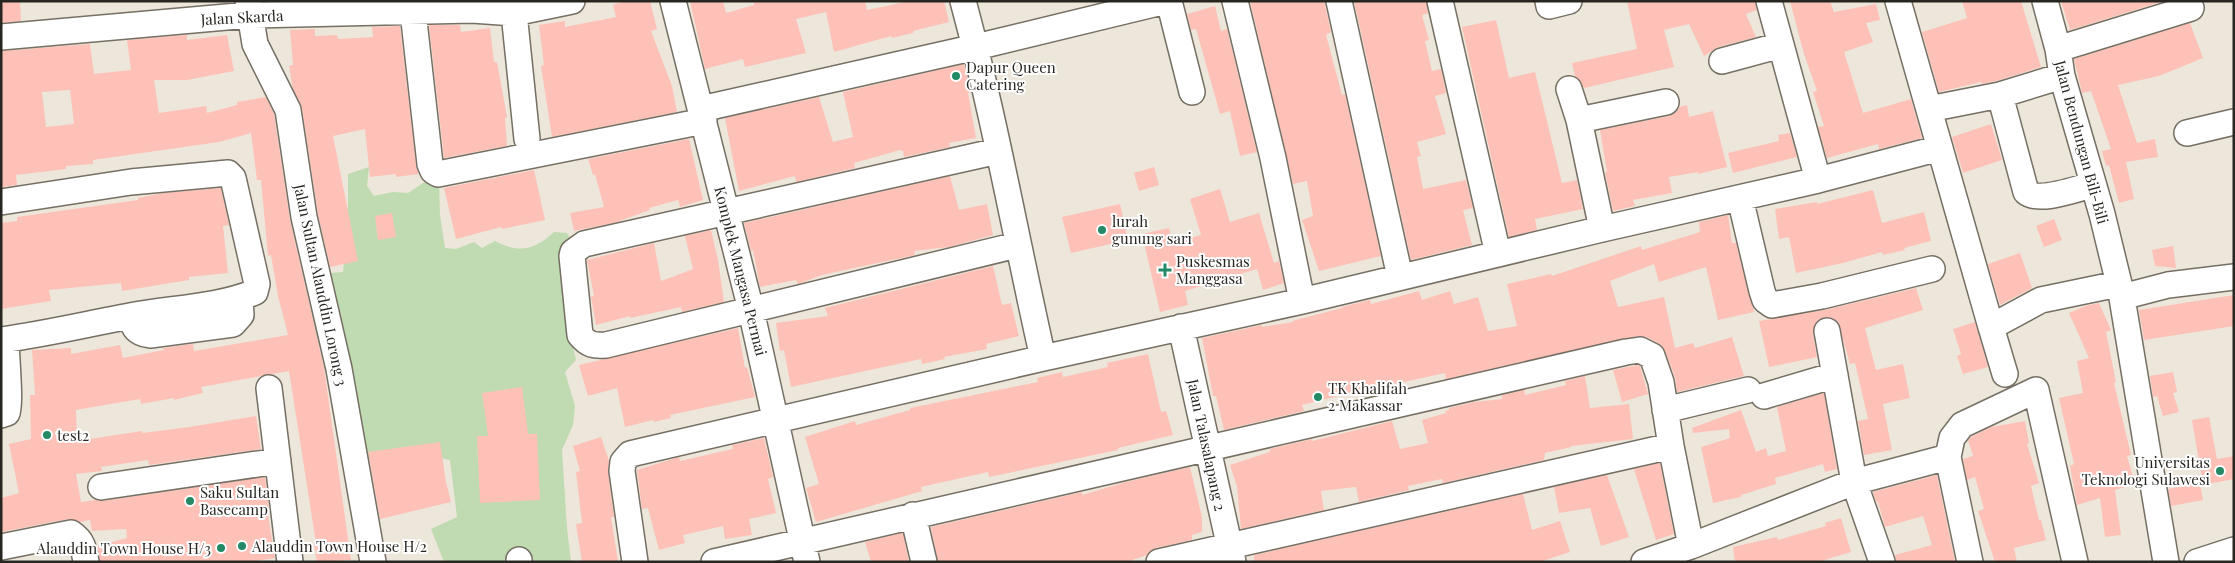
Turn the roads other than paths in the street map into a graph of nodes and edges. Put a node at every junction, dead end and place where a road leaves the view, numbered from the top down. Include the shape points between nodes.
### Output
1 (572, 1) edge
2 (673, 1) edge
3 (963, 1) edge
4 (1168, 1) edge
5 (1236, 1) edge
6 (1339, 1) edge
7 (1440, 1) edge
8 (1548, 1) edge
9 (1570, 1) edge
10 (1769, 1) edge
11 (2045, 1) edge
12 (1906, 3) edge
13 (472, 6) edge
14 (248, 8) edge
15 (2191, 8) dead end
16 (413, 12) junction
17 (514, 13) junction
18 (1, 37) edge
19 (1781, 46) junction
20 (976, 47) junction
21 (2058, 49) junction
22 (1722, 61) dead end
23 (2062, 76) junction
24 (1569, 89) dead end
25 (1192, 92) dead end
26 (2000, 95) junction
27 (1666, 102) dead end
28 (1929, 109) junction
29 (702, 115) junction
30 (1578, 120) junction
31 (2234, 122) edge
32 (2187, 133) dead end
33 (527, 139) dead end
34 (1940, 148) junction
35 (998, 151) junction
36 (1818, 180) junction
37 (2092, 185) junction
38 (1740, 198) junction
39 (1, 202) edge
40 (725, 212) junction
41 (1602, 229) junction
42 (1017, 245) junction
43 (1498, 254) junction
44 (1932, 269) dead end
45 (1400, 277) junction
46 (2234, 277) edge
47 (2120, 290) junction
48 (1302, 301) junction
49 (751, 310) junction
50 (1181, 327) junction
51 (1991, 327) junction
52 (1827, 331) dead end
53 (4, 340) edge
54 (1043, 358) junction
55 (2005, 374) dead end
56 (1835, 375) junction
57 (269, 388) dead end
58 (1665, 410) junction
59 (1, 414) edge
60 (777, 420) junction
61 (1671, 446) junction
62 (1208, 447) junction
63 (1948, 457) junction
64 (278, 461) junction
65 (1854, 482) junction
66 (102, 487) dead end
67 (913, 515) junction
68 (1691, 546) junction
69 (1, 547) edge
70 (2234, 550) edge
71 (805, 552) edge
72 (1231, 554) edge
73 (86, 562) edge
74 (290, 562) edge
75 (372, 562) edge
76 (635, 562) edge
77 (714, 562) edge
78 (924, 562) edge
79 (1159, 562) edge
80 (1644, 562) edge
81 (1882, 562) edge
82 (1970, 562) edge
83 (2076, 562) edge
84 (2166, 562) edge
85 (2197, 562) edge

1 - 17 street, Jalan Skarda
2 - 29 street, Komplek Mangasa Permai
3 - 20 street
4 - 20 street
4 - 25 street
5 - 48 street
6 - 45 street
7 - 43 street
8 - 9 street via 1549,6
10 - 19 street
11 - 21 street, Jalan Bendungan Bili-Bili
12 - 28 street
13 - 16 street, Jalan Skarda
13 - 17 street, Jalan Skarda
14 - 16 street, Jalan Skarda
14 - 18 street, Jalan Skarda
14 - 75 street, Jalan Sultan Alauddin Lorong 3 via 255,44 288,110 304,217 339,369
15 - 21 street
16 - 29 street via 430,164 438,174
17 - 33 street
19 - 22 street
19 - 36 street
20 - 29 street
20 - 35 street
21 - 23 street, Jalan Bendungan Bili-Bili
23 - 26 street
23 - 37 street, Jalan Bendungan Bili-Bili
24 - 30 street
26 - 28 street
26 - 37 street via 2026,192 2040,197
27 - 30 street
28 - 34 street
29 - 40 street, Komplek Mangasa Permai
30 - 41 street
31 - 32 street
34 - 36 street
34 - 51 street
35 - 40 street
35 - 42 street
36 - 38 street
37 - 47 street, Jalan Bendungan Bili-Bili
38 - 41 street
38 - 44 street via 1762,291 1765,300 1772,305
39 - 53 street via 131,182 228,173 233,178 258,284 255,292 240,298
40 - 49 street, Komplek Mangasa Permai
40 - 49 street via 580,246 572,256 580,335 594,346 606,345
41 - 43 street
42 - 49 street
42 - 54 street
43 - 45 street
45 - 48 street
46 - 47 street
47 - 51 street via 2041,300
47 - 84 street, Jalan Bendungan Bili-Bili
48 - 50 street
49 - 60 street, Komplek Mangasa Permai
50 - 54 street
50 - 62 street, Jalan Talasalapang 2
51 - 55 street
52 - 56 street
53 - 59 street via 10,405 7,413
54 - 60 street
56 - 58 street
56 - 65 street
57 - 64 street
58 - 61 street
58 - 62 street via 1661,382 1652,356 1640,350
60 - 71 street, Komplek Mangasa Permai
60 - 76 street via 628,456 622,471
61 - 68 street
61 - 72 street
62 - 67 street
62 - 72 street, Jalan Talasalapang 2
63 - 65 street
63 - 82 street
63 - 83 street via 1952,438 1962,425 2036,390
64 - 66 street
64 - 74 street
65 - 68 street
65 - 81 street
67 - 71 street
67 - 78 street
68 - 80 street
69 - 73 street via 71,533 84,546
70 - 85 street
71 - 77 street
72 - 79 street

